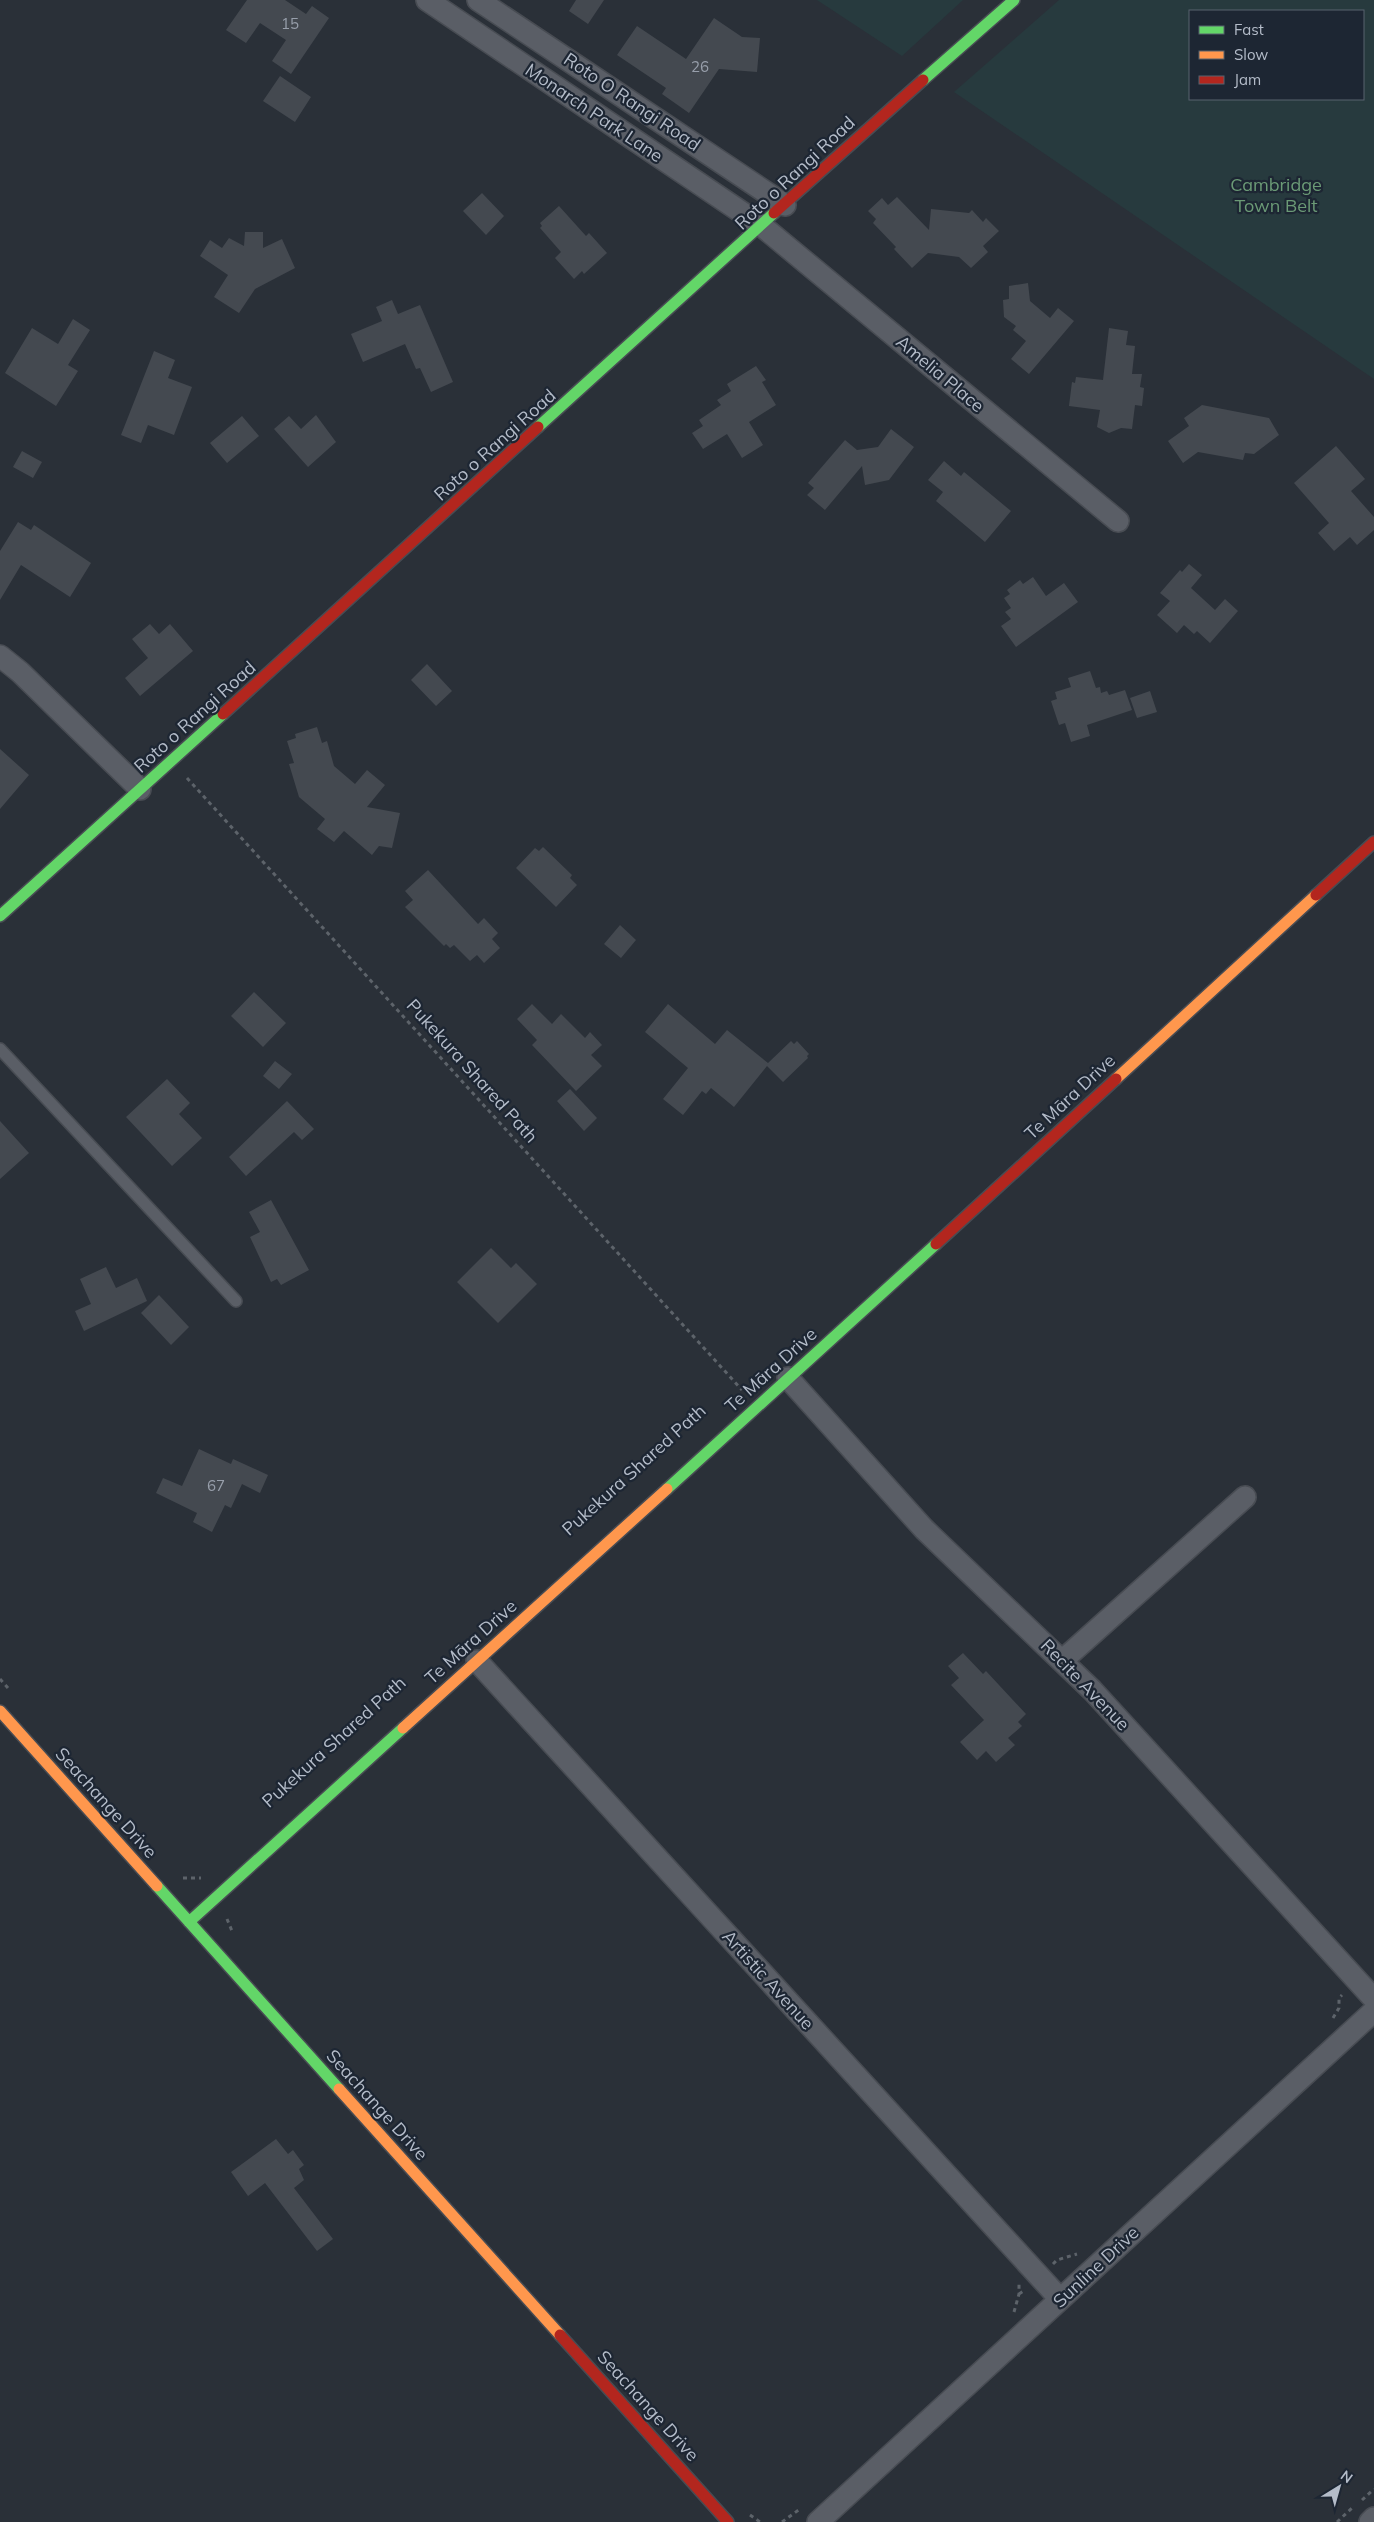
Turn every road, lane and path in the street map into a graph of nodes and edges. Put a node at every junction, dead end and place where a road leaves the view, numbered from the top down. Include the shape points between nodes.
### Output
1 (427, 0) edge
2 (478, 0) edge
3 (1014, 0) edge
4 (785, 205) junction
5 (762, 226) junction
6 (1118, 521) dead end
7 (0, 656) edge
8 (180, 770) dead end
9 (140, 789) junction
10 (1374, 842) edge
11 (0, 916) edge
12 (0, 1049) edge
13 (236, 1301) dead end
14 (788, 1378) junction
15 (750, 1384) dead end
16 (743, 1390) junction
17 (735, 1397) dead end
18 (1245, 1497) dead end
19 (1062, 1660) junction
20 (477, 1661) junction
21 (0, 1679) edge
22 (13, 1694) dead end
23 (0, 1711) edge
24 (177, 1875) dead end
25 (204, 1877) dead end
26 (189, 1922) junction
27 (1374, 1999) edge
28 (1374, 2011) edge
29 (1060, 2300) junction
30 (1374, 2518) edge
31 (728, 2522) edge
32 (818, 2522) edge
33 (1370, 2522) edge

1 - 5 street, Monarch Park Lane
2 - 4 street, Roto O Rangi Road
3 - 4 street, Roto o Rangi Road
4 - 5 street, Roto o Rangi Road
5 - 6 street, Amelia Place
5 - 9 street, Roto o Rangi Road
7 - 9 street
8 - 16 path, Pukekura Shared Path
9 - 11 street, Roto o Rangi Road
10 - 14 street, Te Māra Drive
12 - 13 lane
14 - 19 street, Recite Avenue via 924,1529
14 - 20 street, Te Māra Drive
15 - 16 path
16 - 17 path
18 - 19 street
19 - 27 street, Recite Avenue
20 - 26 street, Te Māra Drive
20 - 29 street, Artistic Avenue
21 - 22 path
23 - 26 street, Seachange Drive
24 - 25 path via 190,1879
26 - 31 street, Seachange Drive
28 - 29 street, Sunline Drive
29 - 32 street, Sunline Drive
30 - 33 street

